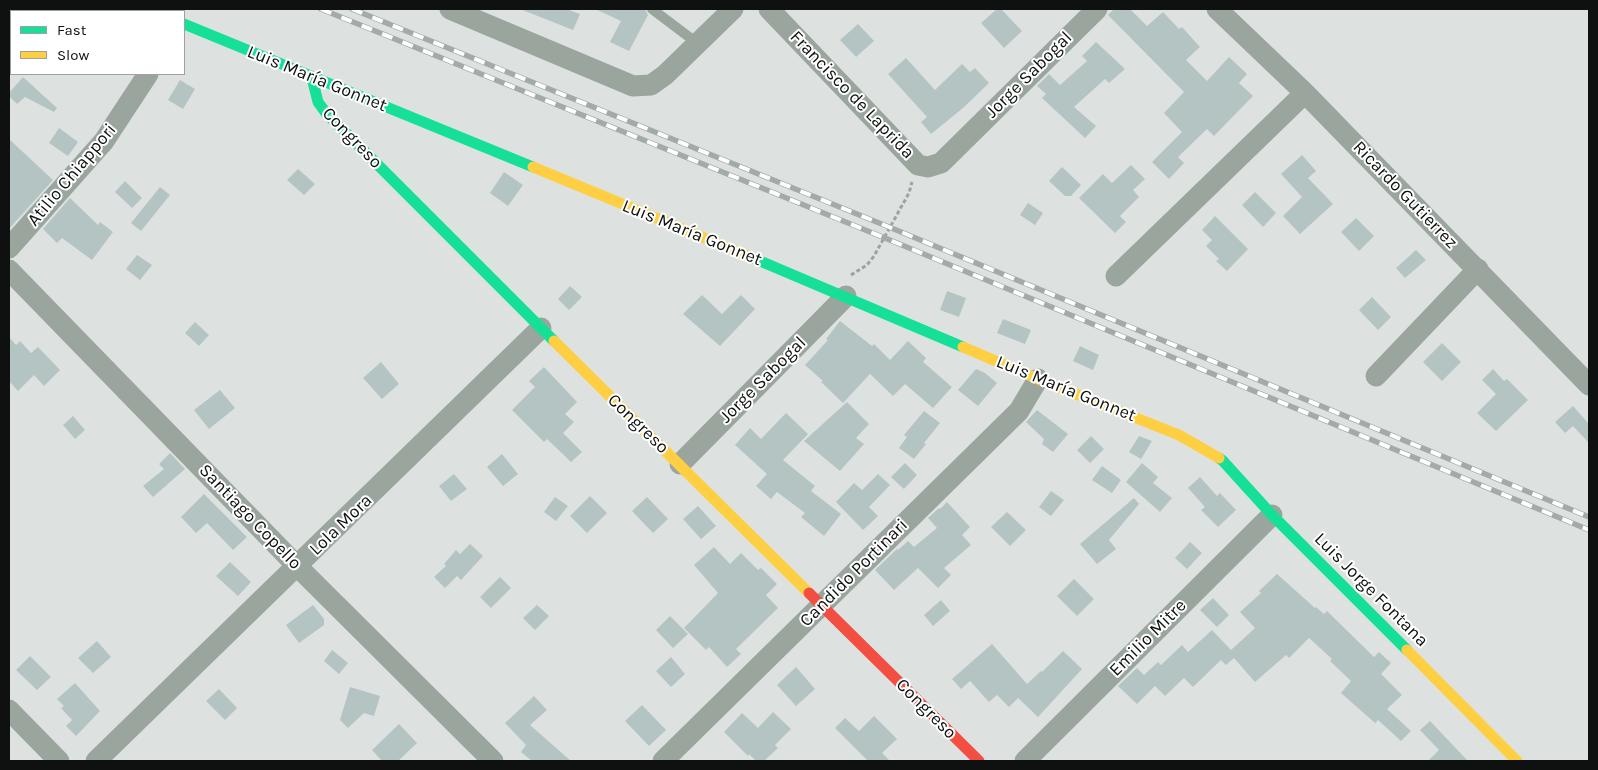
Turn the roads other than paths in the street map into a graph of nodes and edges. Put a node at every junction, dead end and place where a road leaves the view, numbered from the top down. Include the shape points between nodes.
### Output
1 (450, 9) edge
2 (652, 9) edge
3 (732, 9) edge
4 (769, 9) edge
5 (1097, 9) edge
6 (1217, 9) edge
7 (185, 24) edge
8 (697, 43) junction
9 (147, 75) edge
10 (312, 78) junction
11 (1305, 93) junction
12 (941, 163) joint
13 (9, 248) edge
14 (9, 270) edge
15 (1478, 270) junction
16 (1116, 276) dead end
17 (846, 296) junction
18 (541, 328) junction
19 (1376, 376) dead end
20 (1038, 379) junction
21 (1589, 385) edge
22 (1198, 447) joint
23 (680, 464) junction
24 (1272, 515) junction
25 (298, 566) junction
26 (822, 606) junction
27 (9, 710) edge
28 (1513, 760) edge
29 (59, 761) edge
30 (96, 761) edge
31 (493, 761) edge
32 (663, 761) edge
33 (979, 761) edge
34 (1025, 761) edge

1 - 8 street via 633,86 651,85
2 - 8 lane
3 - 8 street
4 - 12 street, Francisco de Laprida via 918,165 928,167
5 - 12 street, Jorge Sabogal
6 - 11 street, Ricardo Gutierrez
7 - 10 street, Luis María Gonnet
9 - 13 street, Atilio Chiappori via 104,141
10 - 17 street, Luis María Gonnet
10 - 18 street, Congreso via 318,102 326,113
11 - 15 street, Ricardo Gutierrez
11 - 16 street
14 - 25 street, Santiago Copello
15 - 19 street
15 - 21 street, Ricardo Gutierrez
17 - 20 street, Luis María Gonnet
17 - 23 street, Jorge Sabogal
18 - 23 street, Congreso
18 - 25 street, Lola Mora
20 - 22 street, Luis María Gonnet via 1179,435
20 - 26 street, Candido Portinari via 1019,411
22 - 24 street, Luis Jorge Fontana via 1223,461
23 - 26 street, Congreso
24 - 28 street, Luis Jorge Fontana
24 - 34 street, Emilio Mitre
25 - 30 street, Lola Mora
25 - 31 street, Santiago Copello
26 - 32 street, Candido Portinari
26 - 33 street, Congreso
27 - 29 street

